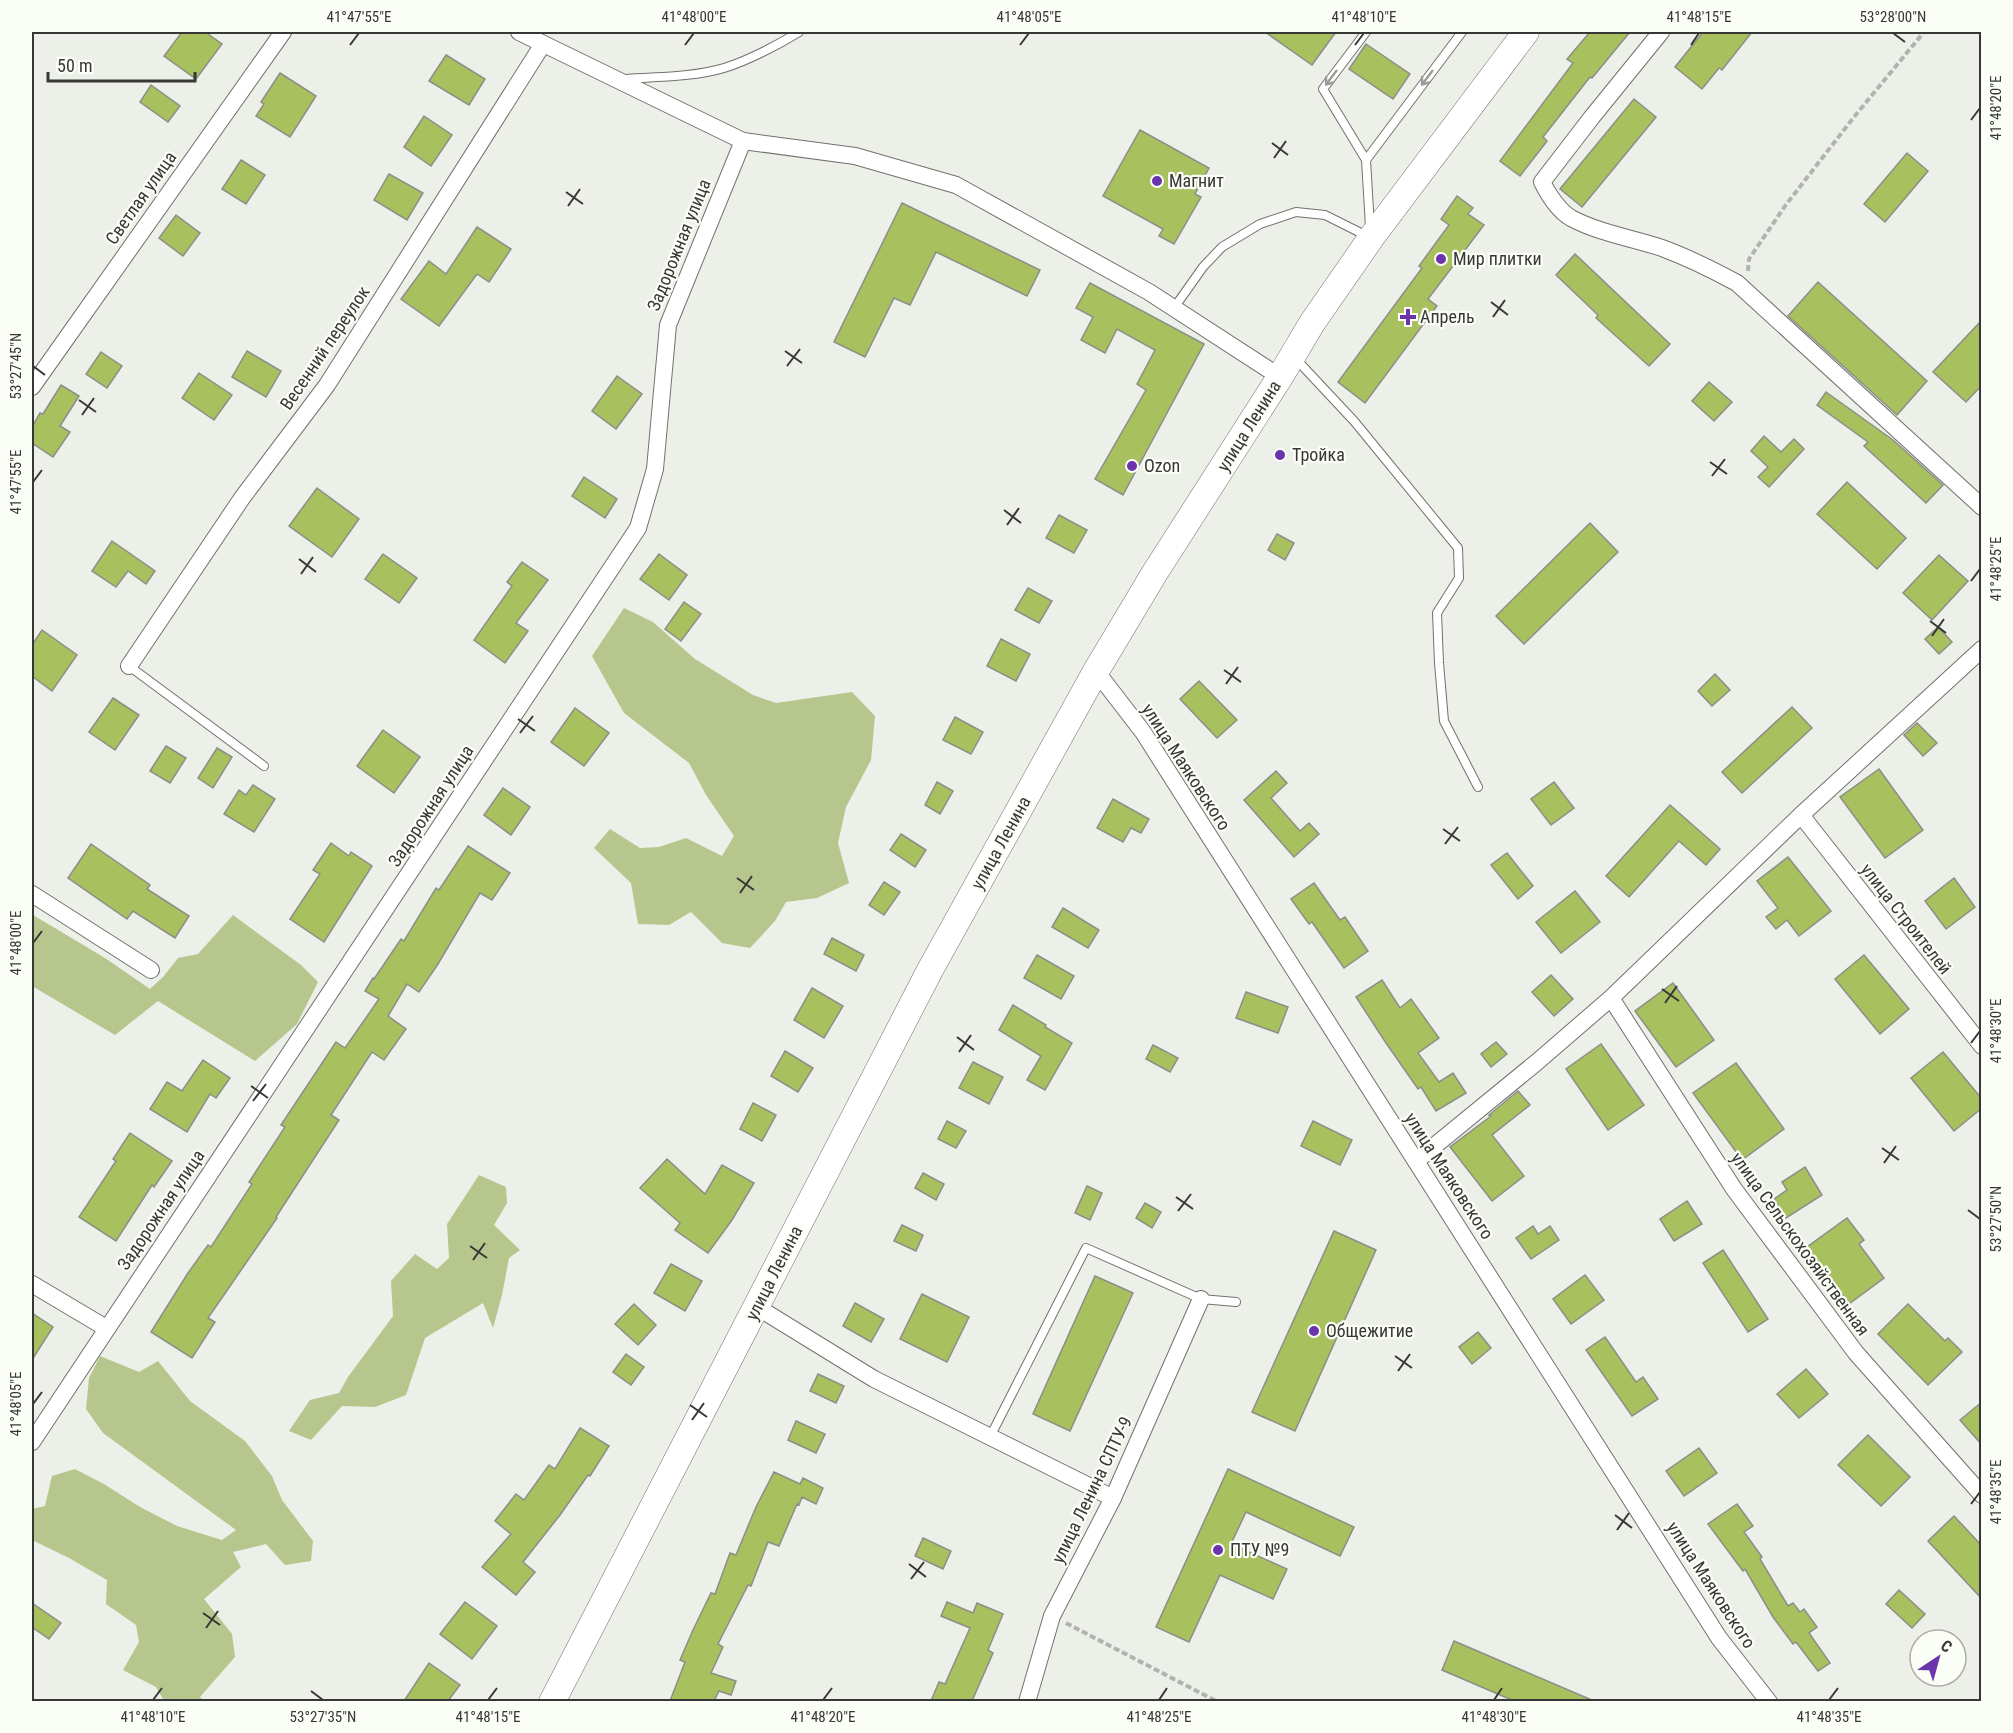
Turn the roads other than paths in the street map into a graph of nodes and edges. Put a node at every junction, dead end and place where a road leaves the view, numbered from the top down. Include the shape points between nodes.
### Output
1 (283, 32) edge
2 (519, 32) edge
3 (799, 32) edge
4 (1366, 32) edge
5 (1462, 32) edge
6 (1526, 32) edge
7 (1661, 32) edge
8 (543, 44) junction
9 (615, 79) junction
10 (743, 141) junction
11 (1366, 160) junction
12 (1371, 238) junction
13 (1174, 308) junction
14 (1286, 366) junction
15 (32, 387) edge
16 (1982, 507) edge
17 (1982, 650) edge
18 (129, 666) joint
19 (1096, 671) junction
20 (264, 766) dead end
21 (1478, 787) dead end
22 (1801, 815) junction
23 (32, 894) edge
24 (151, 970) dead end
25 (1611, 998) junction
26 (1982, 1046) edge
27 (1416, 1161) junction
28 (32, 1284) edge
29 (1201, 1299) junction
30 (1236, 1302) dead end
31 (757, 1307) junction
32 (106, 1328) junction
33 (990, 1437) junction
34 (32, 1443) edge
35 (1982, 1495) edge
36 (1113, 1498) junction
37 (552, 1701) edge
38 (1027, 1701) edge
39 (1769, 1701) edge

1 - 15 street, Светлая улица
2 - 8 street
3 - 9 lane via 723,68
4 -> 11 lane via 1323,89
5 -> 11 lane
6 - 12 main road, улица Ленина
7 - 16 street via 1542,182 1547,194 1569,217 1660,247 1737,283
8 - 9 street
8 - 18 street, Весенний переулок via 327,385 243,498
9 - 10 street
10 - 13 street via 855,156 956,185
10 - 32 street, Задорожная улица via 668,325 655,469 638,528
11 - 12 lane
12 - 13 lane via 1324,215 1296,212 1260,224 1222,247
12 - 14 main road, улица Ленина
13 - 14 street
14 - 19 main road, улица Ленина
14 - 21 lane via 1354,421 1458,548 1459,578 1437,613 1440,675 1444,721
17 - 22 street
18 - 20 lane
19 - 27 street, улица Маяковского via 1143,732
19 - 31 main road, улица Ленина via 930,970
22 - 25 street
22 - 26 street, улица Строителей
23 - 24 street
25 - 27 street
25 - 35 street, улица Сельскохозяйственная via 1734,1189 1849,1344
27 - 39 street, улица Маяковского via 1719,1638
28 - 32 street
29 - 30 lane
29 - 33 lane via 1086,1248
29 - 36 street, улица Ленина СПТУ-9
31 - 33 street via 874,1379
31 - 37 main road, улица Ленина
32 - 34 street, Задорожная улица
33 - 36 street
36 - 38 street, улица Ленина СПТУ-9 via 1052,1616

